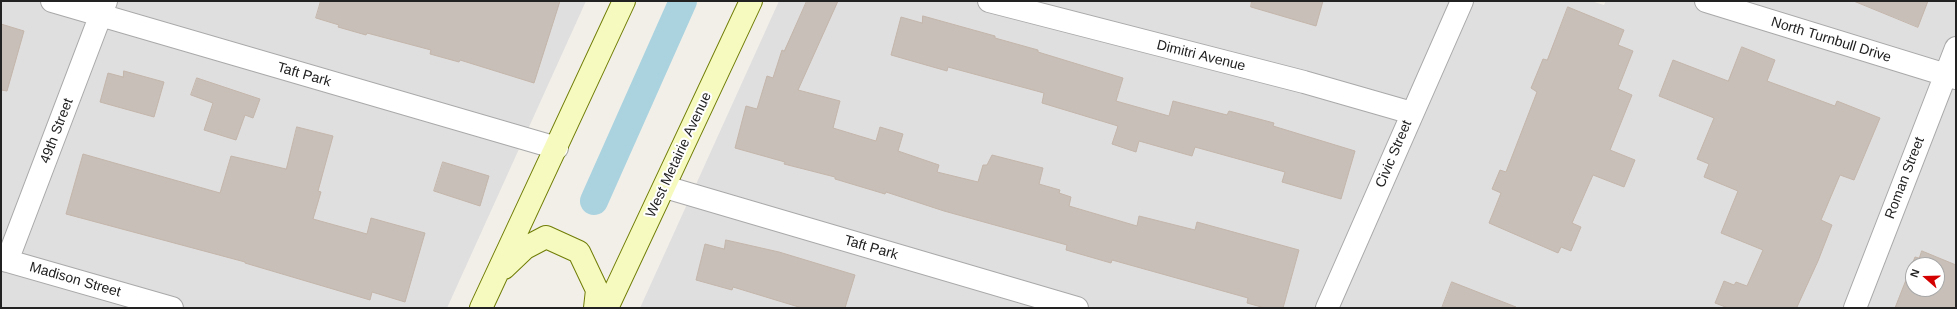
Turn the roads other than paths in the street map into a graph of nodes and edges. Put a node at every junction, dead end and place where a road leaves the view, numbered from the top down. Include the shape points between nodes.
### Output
1 (52, 1) edge
2 (624, 1) edge
3 (751, 1) edge
4 (989, 1) edge
5 (1462, 1) edge
6 (1706, 1) edge
7 (103, 8) edge
8 (1956, 48) edge
9 (1951, 77) edge
10 (1412, 113) junction
11 (557, 148) junction
12 (665, 187) junction
13 (4, 260) edge
14 (497, 275) junction
15 (172, 308) edge
16 (481, 308) edge
17 (594, 308) edge
18 (607, 308) edge
19 (1077, 308) edge
20 (1327, 308) edge
21 (1854, 308) edge

1 - 7 street, Taft Park
2 - 11 main road
3 - 12 main road, West Metairie Avenue
4 - 10 street, Dimitri Avenue via 1304,82
5 - 10 street, Civic Street
6 - 9 street, North Turnbull Drive
7 - 11 street, Taft Park
7 - 13 street, 49th Street
8 - 9 street, Roman Street
9 - 21 street, Roman Street
10 - 20 street, Civic Street
11 - 14 main road
12 - 18 main road, West Metairie Avenue
12 - 19 street, Taft Park
13 - 15 street, Madison Street
14 - 16 main road
14 - 17 main road via 525,248 546,237 579,252 597,290

